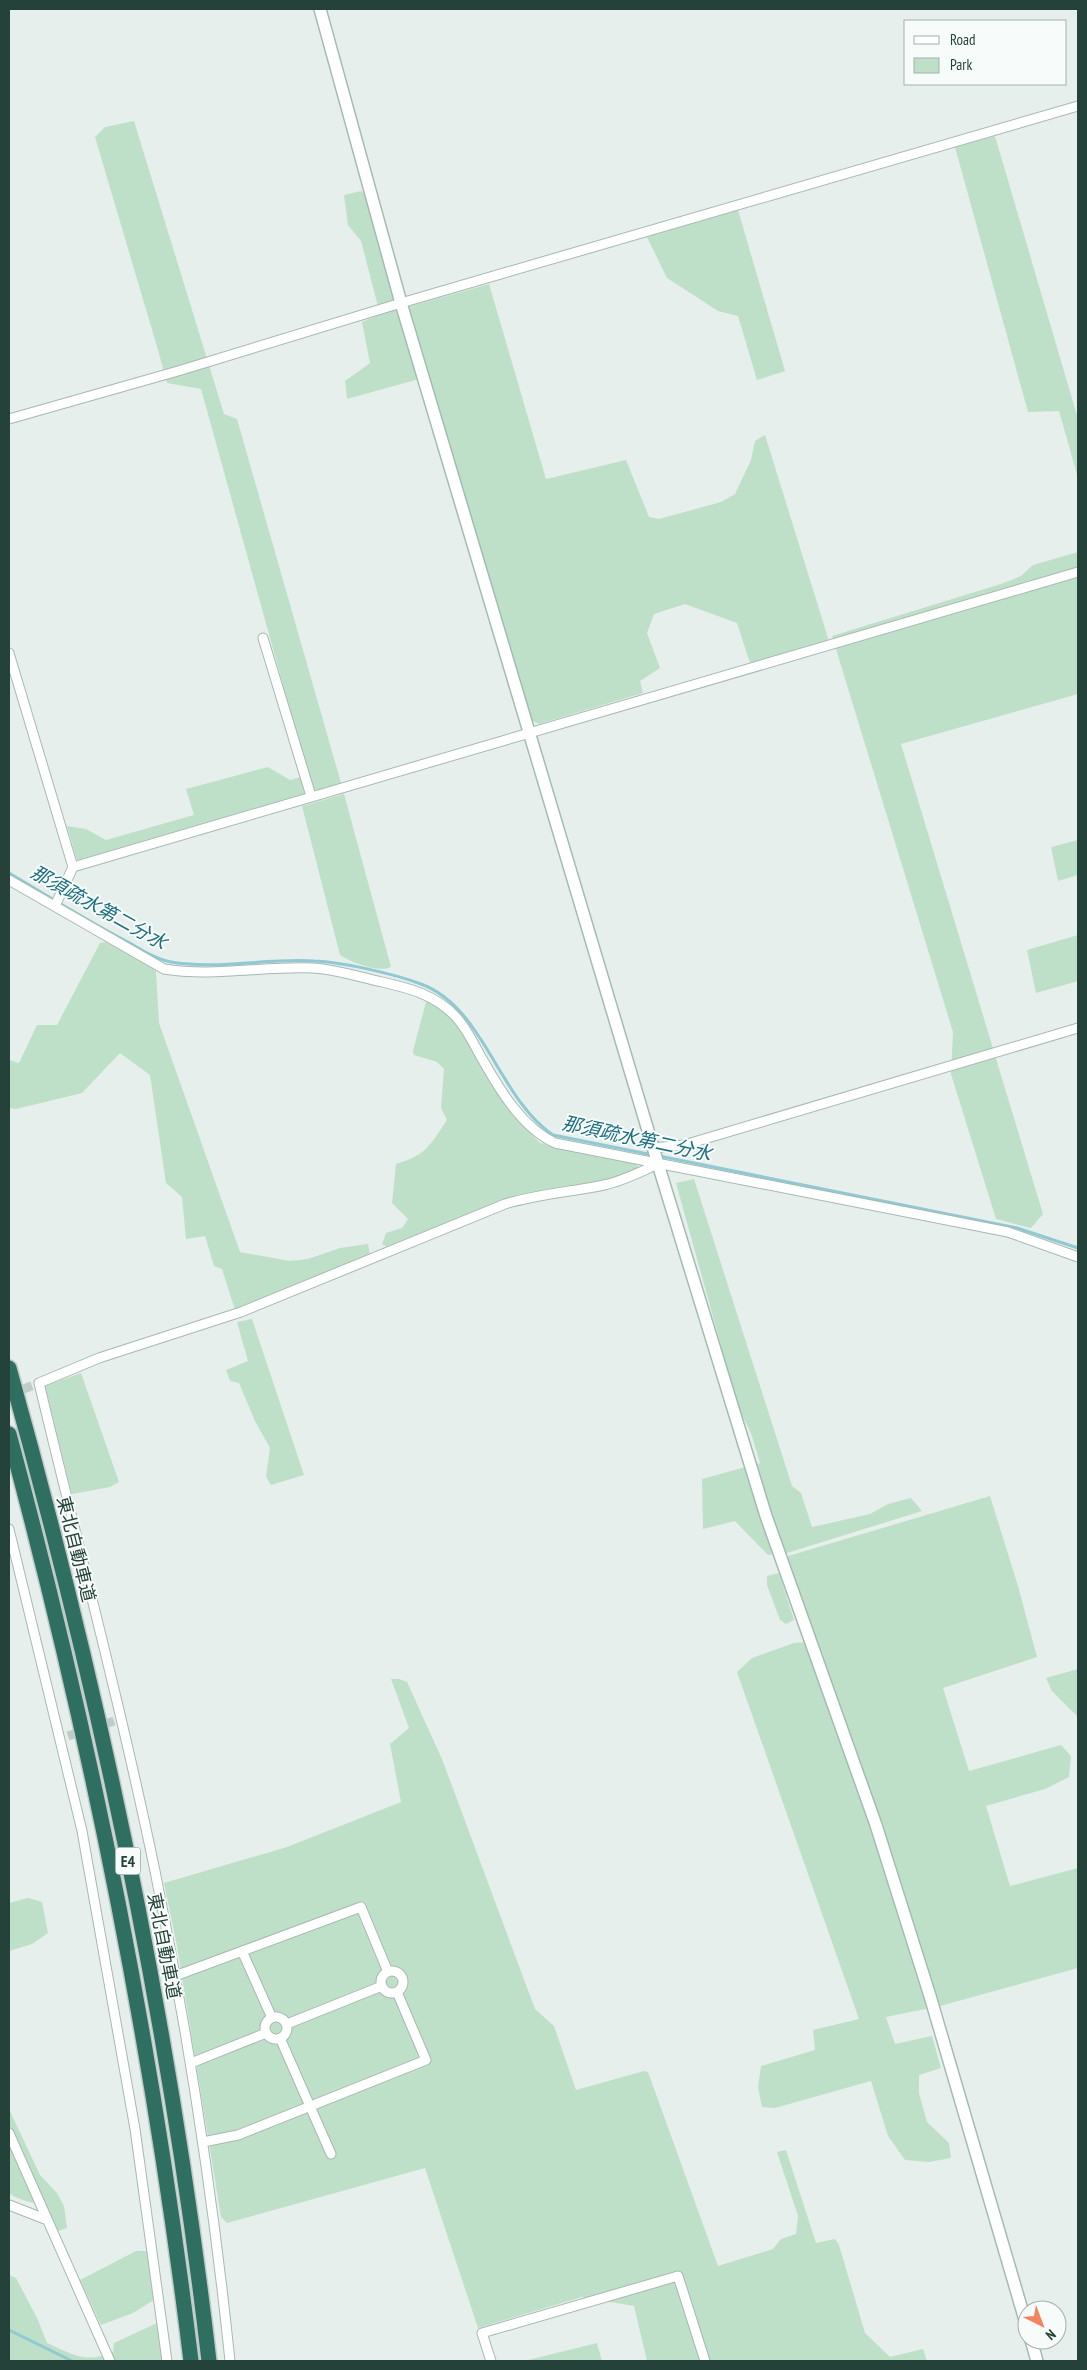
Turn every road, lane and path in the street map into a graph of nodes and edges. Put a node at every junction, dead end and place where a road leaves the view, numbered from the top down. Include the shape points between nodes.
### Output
1 (320, 9) edge
2 (1078, 106) edge
3 (402, 303) junction
4 (9, 419) edge
5 (1078, 572) edge
6 (263, 638) dead end
7 (9, 652) edge
8 (530, 731) junction
9 (311, 796) junction
10 (73, 867) junction
11 (9, 880) edge
12 (55, 906) junction
13 (1078, 1028) edge
14 (653, 1148) junction
15 (658, 1164) junction
16 (1078, 1257) edge
17 (9, 1368) edge
18 (9, 1434) edge
19 (9, 1529) edge
20 (242, 1951) junction
21 (388, 1972) junction
22 (175, 1976) junction
23 (382, 1986) junction
24 (397, 1992) junction
25 (272, 2018) junction
26 (287, 2024) junction
27 (266, 2033) junction
28 (280, 2038) junction
29 (191, 2063) junction
30 (310, 2106) junction
31 (9, 2133) edge
32 (203, 2142) junction
33 (331, 2154) dead end
34 (9, 2206) edge
35 (45, 2219) junction
36 (1019, 2300) edge
37 (110, 2361) edge
38 (168, 2361) edge
39 (191, 2361) edge
40 (209, 2361) edge
41 (230, 2361) edge
42 (491, 2361) edge
43 (705, 2361) edge

1 - 3 street
2 - 3 street
3 - 4 street
3 - 8 street
5 - 8 street
6 - 9 street
7 - 10 street
8 - 9 street
8 - 14 street
9 - 10 street
10 - 12 street
11 - 12 street
12 - 15 street via 164,969 191,972 312,968 389,984 435,999 456,1017 514,1106 543,1138
13 - 14 street via 684,1145
14 - 15 street
15 - 16 street via 1008,1232
15 - 22 street via 605,1185 530,1196 505,1204 241,1312 99,1358 39,1383 155,1870
15 - 36 street via 766,1516 888,1863
17 - 40 highway, 東北自動車道 / E4 via 50,1518 143,1932 180,2147
18 - 39 highway, 東北自動車道 / E4 via 59,1631 126,1938 164,2151
19 - 38 street via 64,1738 82,1831 122,2049
20 - 21 street via 361,1907
20 - 22 street
20 - 25 street
21 - 23 street via 383,1976
21 - 24 street via 397,1972 403,1979 403,1985
22 - 29 street
23 - 24 street via 388,1992
23 - 26 street
24 - 30 street via 426,2060
25 - 26 street via 280,2017
25 - 27 street via 266,2025
26 - 28 street via 287,2032
27 - 28 street via 271,2038
27 - 29 street
28 - 30 street
29 - 32 street
30 - 32 street via 238,2135
30 - 33 street
31 - 35 street
32 - 41 street
34 - 35 street
35 - 37 street
42 - 43 street via 482,2333 678,2276

